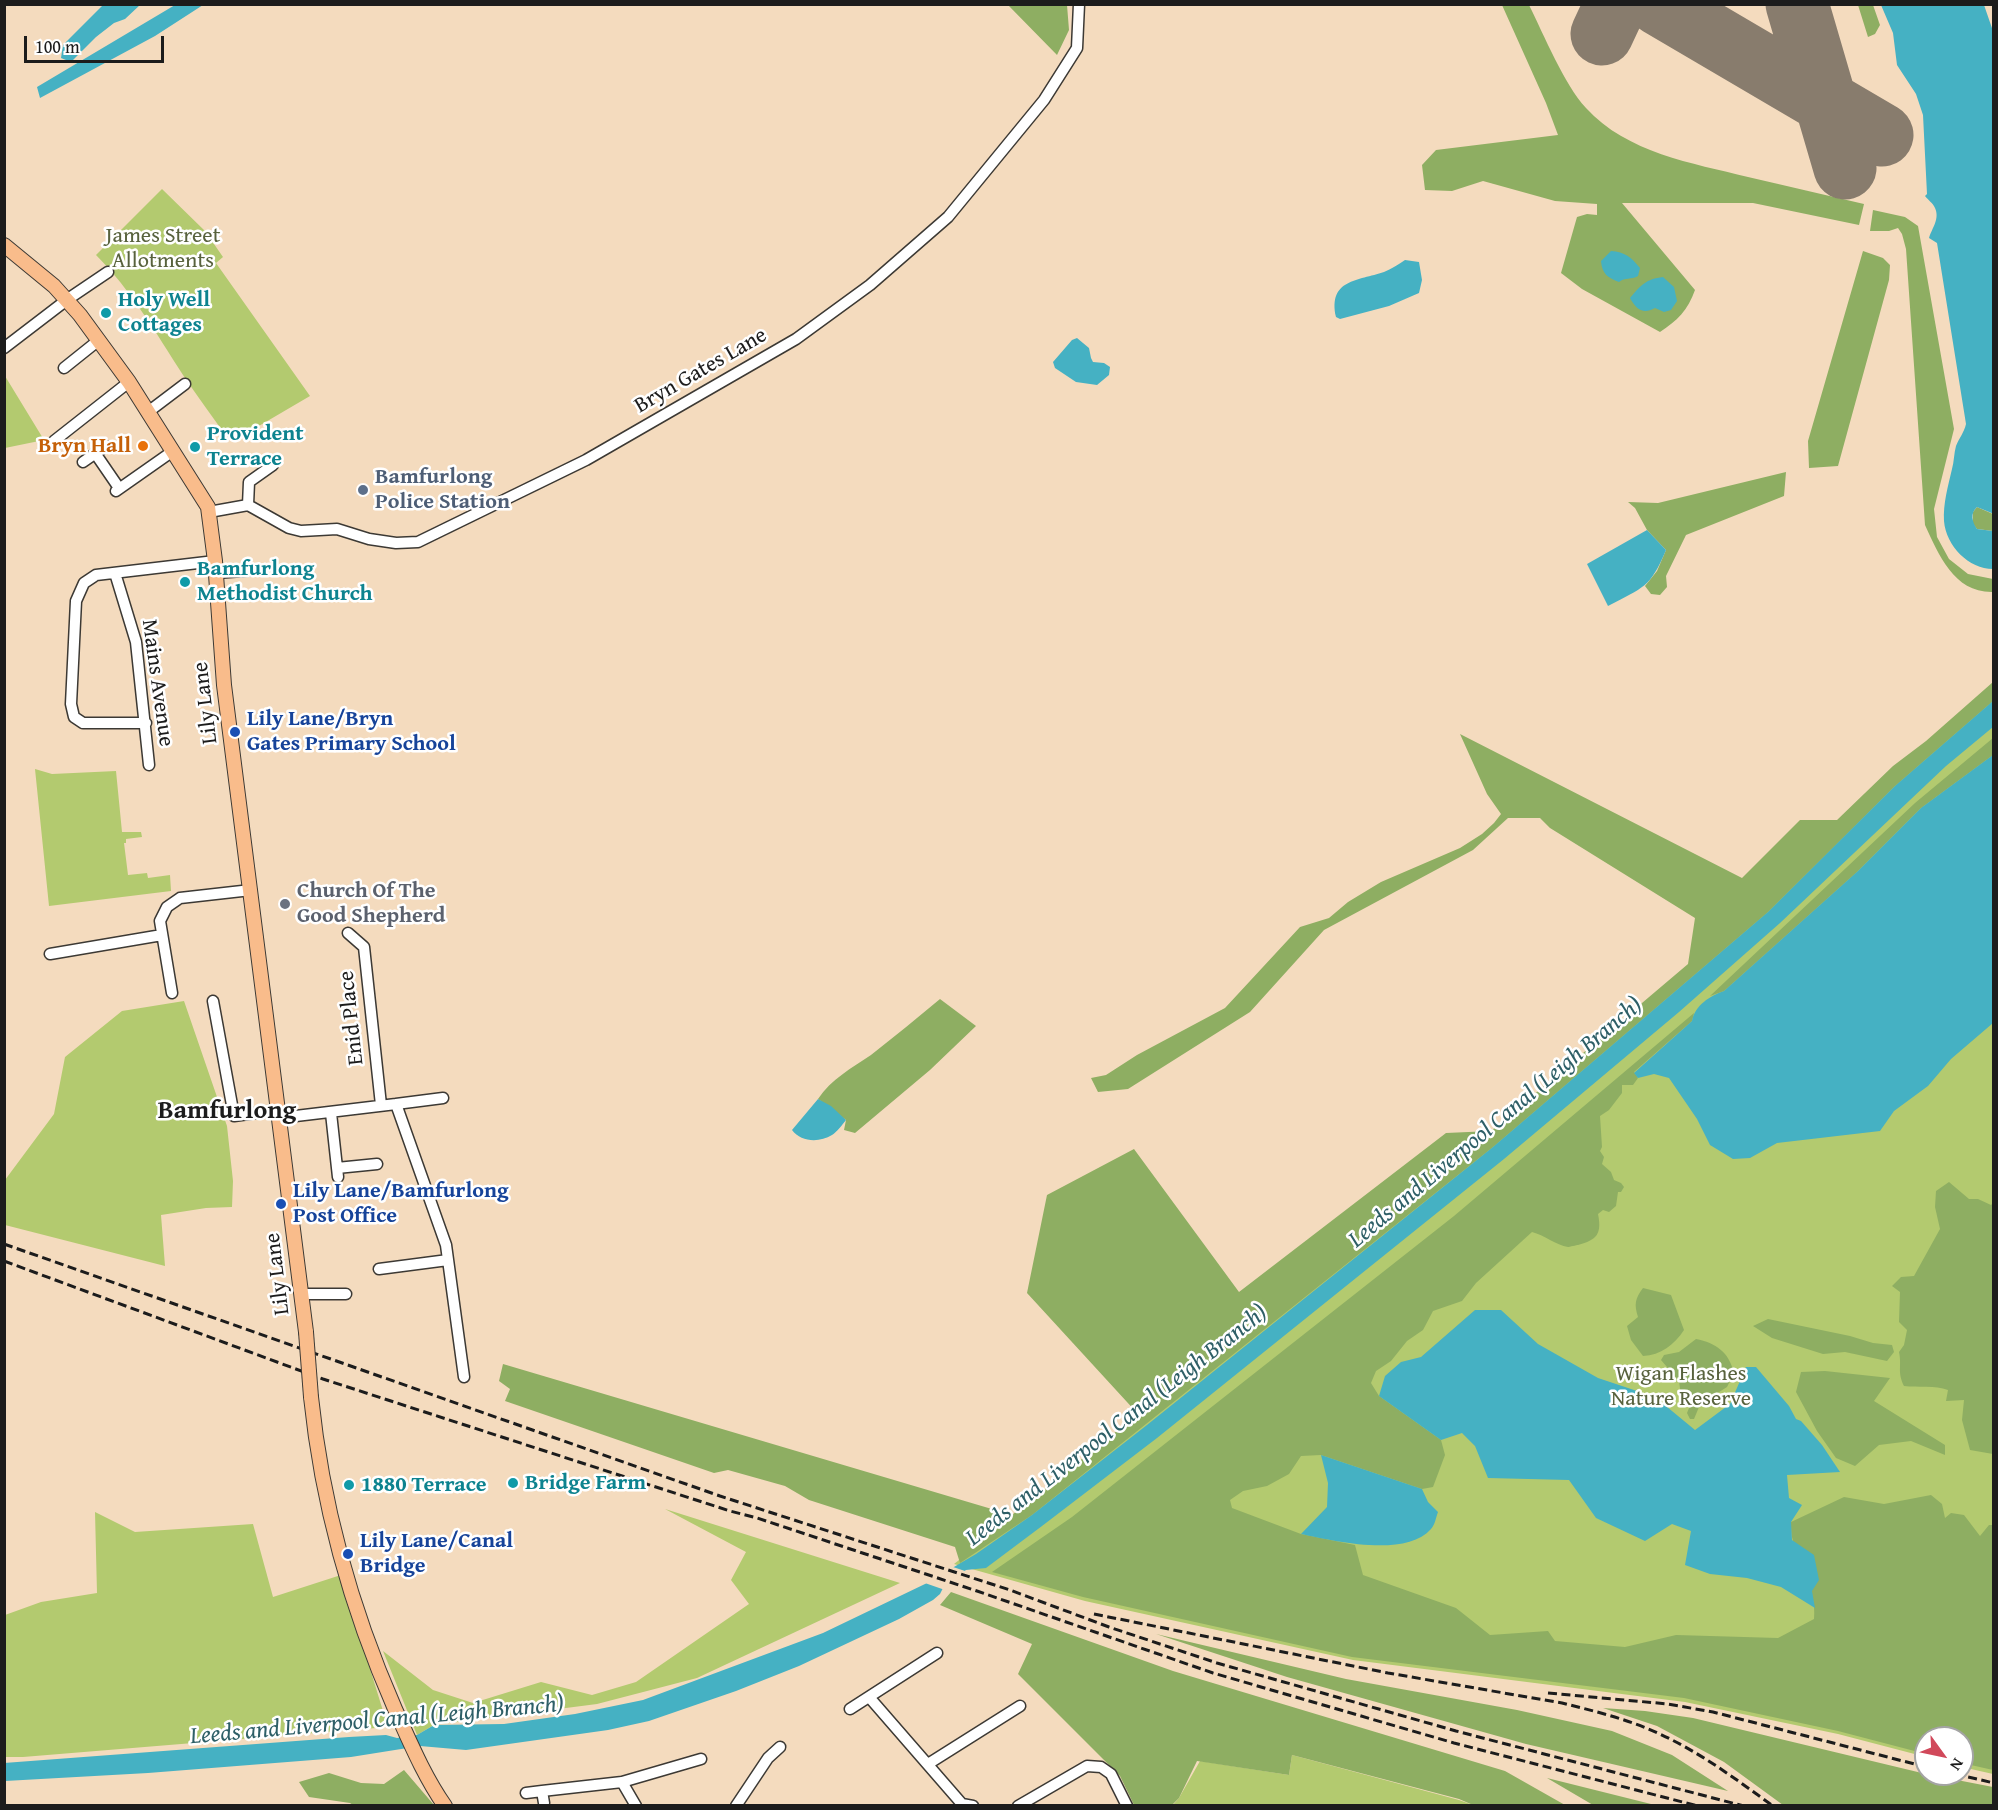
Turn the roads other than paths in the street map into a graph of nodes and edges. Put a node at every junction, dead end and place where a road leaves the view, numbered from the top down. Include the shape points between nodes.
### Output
1 (1078, 4) edge
2 (4, 245) edge
3 (108, 272) dead end
4 (68, 299) junction
5 (99, 340) junction
6 (4, 348) edge
7 (64, 368) dead end
8 (129, 381) junction
9 (185, 384) dead end
10 (148, 412) junction
11 (54, 441) dead end
12 (106, 446) dead end
13 (174, 451) junction
14 (95, 453) junction
15 (83, 462) dead end
16 (273, 465) dead end
17 (248, 505) junction
18 (207, 507) junction
19 (216, 567) junction
20 (255, 570) dead end
21 (115, 573) junction
22 (146, 723) junction
23 (149, 765) dead end
24 (251, 890) junction
25 (348, 933) dead end
26 (162, 935) junction
27 (50, 954) dead end
28 (171, 993) dead end
29 (213, 1001) dead end
30 (443, 1098) dead end
31 (396, 1104) junction
32 (381, 1106) junction
33 (331, 1113) junction
34 (278, 1114) junction
35 (377, 1164) dead end
36 (448, 1260) junction
37 (379, 1269) dead end
38 (301, 1294) junction
39 (346, 1294) dead end
40 (464, 1377) dead end
41 (937, 1653) dead end
42 (869, 1697) junction
43 (1020, 1706) dead end
44 (850, 1709) dead end
45 (780, 1747) dead end
46 (701, 1759) dead end
47 (928, 1764) junction
48 (622, 1782) junction
49 (542, 1791) junction
50 (526, 1793) dead end
51 (1033, 1802) edge
52 (544, 1803) dead end
53 (445, 1806) edge
54 (636, 1806) edge
55 (736, 1806) edge
56 (973, 1806) edge
57 (1018, 1806) edge
58 (1127, 1806) edge

1 - 17 street, Bryn Gates Lane via 1077,48 1044,100 948,217 870,285 796,339 586,460 418,542 369,539 337,529 301,531
2 - 4 main road
3 - 4 street
4 - 5 main road
4 - 6 street
5 - 7 street
5 - 8 main road
8 - 10 main road
8 - 11 street
9 - 10 street
10 - 13 main road
12 - 14 street
13 - 14 street via 117,490
13 - 18 main road
14 - 15 street
16 - 17 street via 249,482
17 - 18 street
18 - 19 main road, Lily Lane
19 - 20 street
19 - 21 street
19 - 24 main road, Lily Lane via 224,685
21 - 22 street, Mains Avenue via 136,642
21 - 22 street via 96,575 84,583 76,601 71,704 74,717 83,723
22 - 23 street, Mains Avenue
24 - 26 street via 180,898 163,913
24 - 34 main road, Lily Lane
25 - 32 street, Enid Place via 364,947
26 - 27 street
26 - 28 street
29 - 34 street via 234,1116
30 - 31 street
31 - 32 street
31 - 36 street
32 - 33 street
33 - 34 street
33 - 35 street via 338,1172
34 - 38 main road, Lily Lane
36 - 37 street
36 - 40 street via 458,1365
38 - 39 street
38 - 53 main road, Lily Lane, bridge via 324,1480 344,1562 369,1642 404,1730
41 - 42 street
42 - 44 street
42 - 47 street
43 - 47 street
45 - 55 street via 768,1758
46 - 48 street
47 - 56 street via 962,1804
48 - 49 street
48 - 54 street
49 - 50 street
49 - 52 street
51 - 57 street
51 - 58 street via 1087,1766 1101,1767 1111,1774

